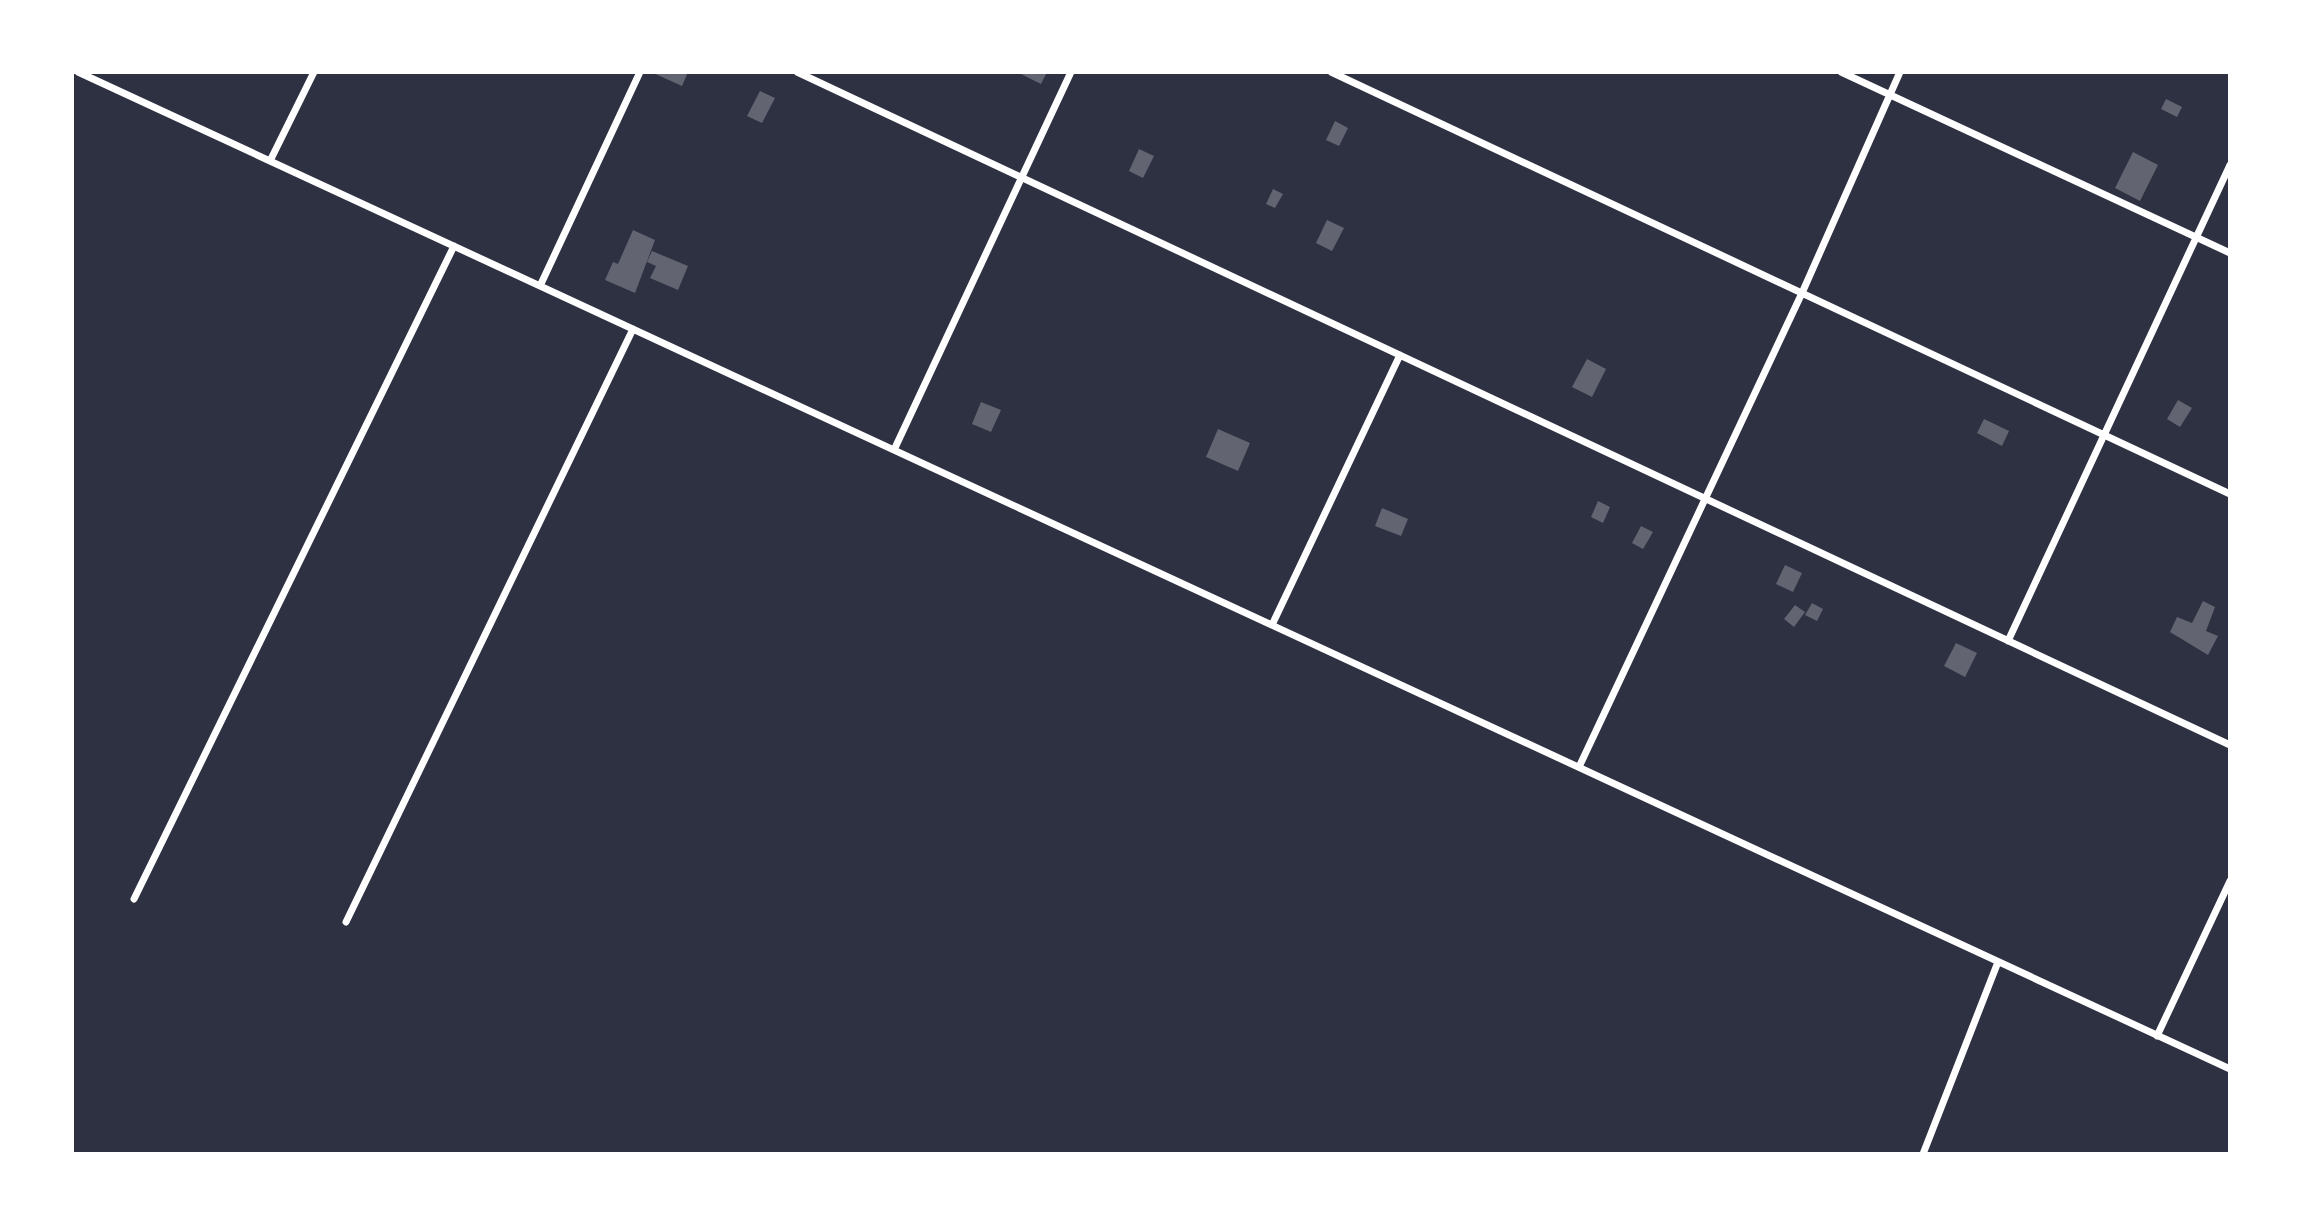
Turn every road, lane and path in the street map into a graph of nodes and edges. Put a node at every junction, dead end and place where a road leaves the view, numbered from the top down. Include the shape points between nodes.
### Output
1 (78, 72) edge
2 (314, 72) edge
3 (640, 72) edge
4 (797, 72) edge
5 (1071, 72) edge
6 (1331, 72) edge
7 (1841, 72) edge
8 (1900, 72) edge
9 (1890, 95) junction
10 (270, 161) junction
11 (2230, 165) edge
12 (1021, 177) junction
13 (2197, 237) junction
14 (454, 246) junction
15 (2230, 253) edge
16 (540, 286) junction
17 (1802, 293) junction
18 (633, 329) junction
19 (1400, 355) junction
20 (2105, 436) junction
21 (894, 450) junction
22 (2230, 494) edge
23 (1705, 498) junction
24 (1272, 625) junction
25 (2008, 641) junction
26 (2230, 745) edge
27 (1579, 767) junction
28 (2230, 881) edge
29 (134, 899) dead end
30 (346, 922) dead end
31 (1998, 962) junction
32 (2157, 1036) junction
33 (2230, 1069) edge
34 (1923, 1154) edge

1 - 10 street
2 - 10 street
3 - 16 street
4 - 12 street
5 - 12 street
6 - 17 street
7 - 9 street
8 - 9 street
9 - 13 street
9 - 17 street
10 - 14 street
11 - 13 street
12 - 19 street
12 - 21 street
13 - 15 street
13 - 20 street
14 - 16 street
14 - 29 street
16 - 18 street
17 - 20 street
17 - 23 street
18 - 21 street
18 - 30 street
19 - 23 street
19 - 24 street
20 - 22 street
20 - 25 street
21 - 24 street
23 - 25 street
23 - 27 street
24 - 27 street
25 - 26 street
27 - 31 street
28 - 32 street
31 - 32 street
31 - 34 street
32 - 33 street

